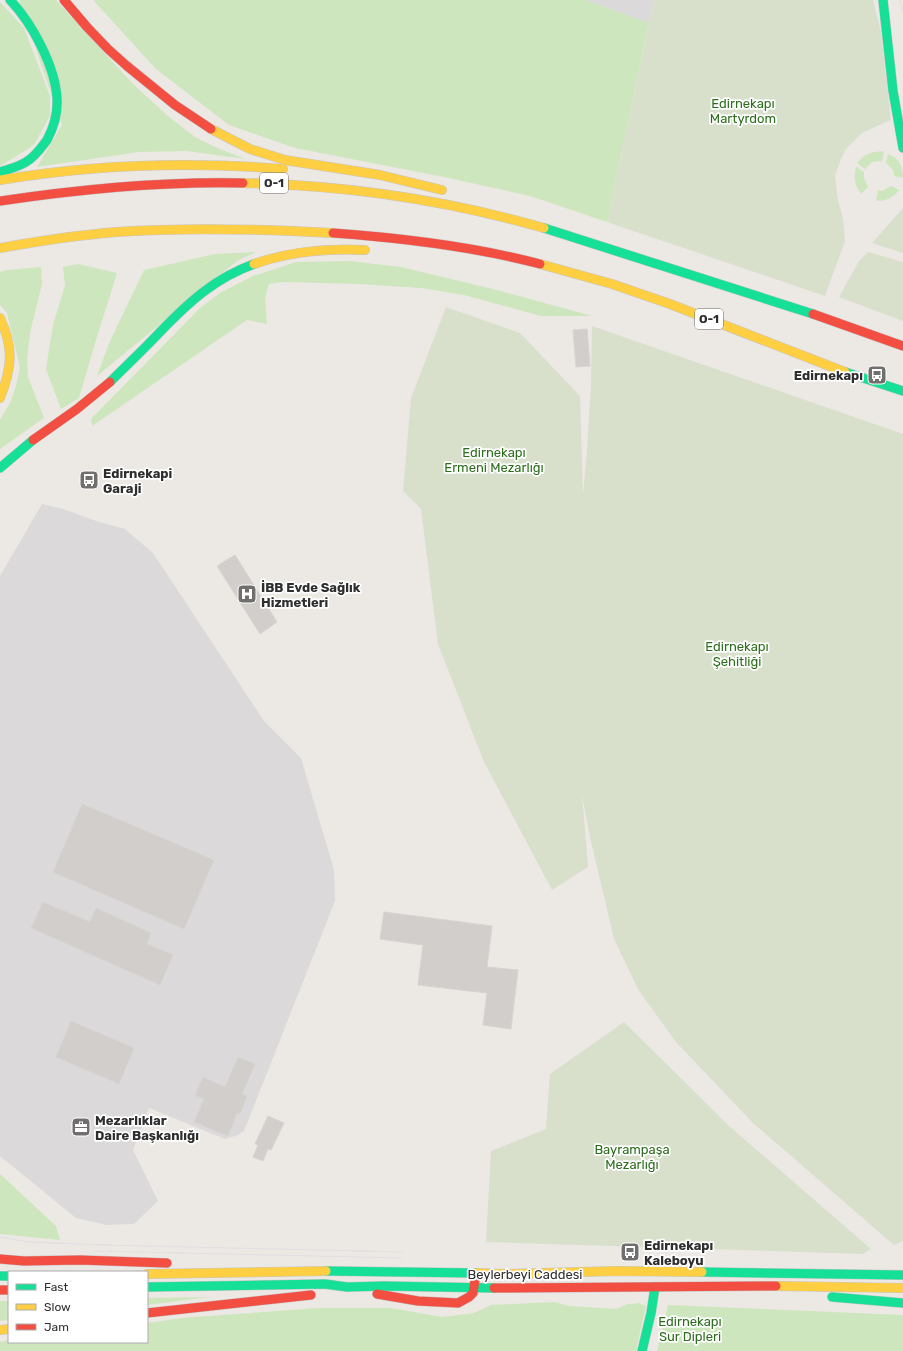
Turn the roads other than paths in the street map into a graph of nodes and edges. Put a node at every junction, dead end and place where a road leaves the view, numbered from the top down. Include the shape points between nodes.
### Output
1 (10, 0) edge
2 (64, 0) edge
3 (883, 0) edge
4 (95, 22) dead end
5 (158, 90) junction
6 (903, 148) edge
7 (0, 172) edge
8 (0, 180) edge
9 (430, 188) junction
10 (451, 192) dead end
11 (0, 201) edge
12 (506, 208) dead end
13 (544, 229) junction
14 (0, 248) edge
15 (375, 251) dead end
16 (461, 256) dead end
17 (511, 256) junction
18 (0, 318) edge
19 (903, 346) edge
20 (903, 391) edge
21 (0, 398) edge
22 (33, 440) junction
23 (0, 459) edge
24 (0, 468) edge
25 (0, 1259) edge
26 (720, 1263) dead end
27 (176, 1264) dead end
28 (191, 1264) dead end
29 (688, 1271) junction
30 (263, 1272) junction
31 (463, 1273) junction
32 (148, 1274) edge
33 (475, 1274) junction
34 (903, 1275) edge
35 (148, 1287) edge
36 (347, 1287) junction
37 (365, 1287) junction
38 (474, 1287) junction
39 (655, 1287) junction
40 (748, 1287) junction
41 (903, 1288) edge
42 (903, 1303) edge
43 (148, 1313) edge
44 (642, 1351) edge

1 - 7 main road via 37,36 54,82 57,106 50,132 35,154 27,161
2 - 5 main road via 108,49
3 - 6 main road via 893,91
4 - 5 main road
5 - 9 main road via 199,122 250,149 285,160 380,176
8 - 9 main road via 79,169 178,163 254,166
9 - 10 main road
11 - 13 main road, O-1 via 57,192 155,183 227,181 355,189 426,200
12 - 13 main road
13 - 19 main road, O-1
14 - 17 main road, O-1 via 77,235 224,228 401,239
15 - 22 main road, bridge via 311,250 263,261 213,284 182,309 110,382
16 - 17 main road
17 - 20 main road, O-1 via 637,292 844,372
18 - 21 main road via 7,331 11,349 10,369
22 - 23 main road
22 - 24 main road
25 - 27 main road
26 - 29 main road
28 - 30 main road via 237,1266
29 - 33 main road, Beylerbeyi Caddesi
29 - 34 main road, Beylerbeyi Caddesi
30 - 31 main road, Beylerbeyi Caddesi
30 - 32 main road, Beylerbeyi Caddesi
31 - 33 main road, Beylerbeyi Caddesi
31 - 38 main road
33 - 38 main road
35 - 36 main road, Beylerbeyi Caddesi via 325,1284
36 - 37 main road, Beylerbeyi Caddesi
36 - 43 main road via 321,1294
37 - 38 main road, Beylerbeyi Caddesi
37 - 38 main road via 372,1293 386,1296 449,1303 458,1303 469,1297
38 - 39 main road, Beylerbeyi Caddesi
39 - 40 main road, Beylerbeyi Caddesi
39 - 44 main road
40 - 41 main road, Beylerbeyi Caddesi
40 - 42 main road via 768,1293

